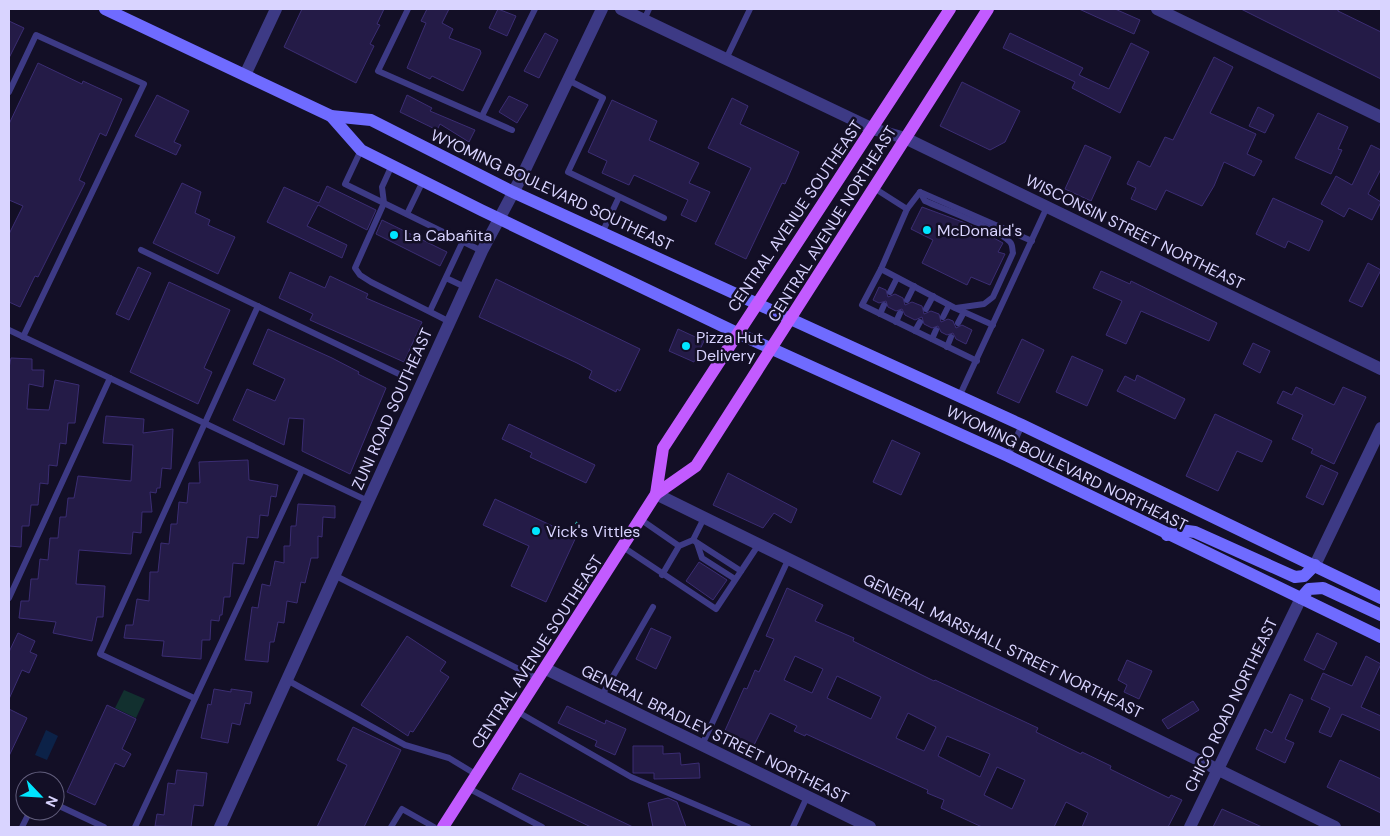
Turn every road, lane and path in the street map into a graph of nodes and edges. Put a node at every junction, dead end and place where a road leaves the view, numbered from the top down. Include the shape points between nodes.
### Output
1 (105, 9) edge
2 (276, 9) edge
3 (408, 9) edge
4 (536, 9) edge
5 (602, 9) edge
6 (621, 9) edge
7 (750, 9) edge
8 (950, 9) edge
9 (988, 9) edge
10 (1157, 9) edge
11 (647, 14) edge
12 (726, 59) junction
13 (245, 75) junction
14 (568, 80) junction
15 (9, 92) edge
16 (331, 116) junction
17 (482, 116) junction
18 (1381, 117) edge
19 (873, 129) junction
20 (512, 130) dead end
21 (905, 138) junction
22 (362, 150) junction
23 (392, 165) junction
24 (423, 181) junction
25 (874, 188) junction
26 (513, 192) junction
27 (920, 192) junction
28 (619, 197) junction
29 (384, 203) junction
30 (1047, 207) junction
31 (907, 209) junction
32 (407, 214) junction
33 (664, 218) dead end
34 (499, 219) junction
35 (602, 233) junction
36 (1032, 241) junction
37 (463, 242) junction
38 (141, 250) dead end
39 (482, 251) junction
40 (881, 269) junction
41 (446, 278) junction
42 (897, 278) junction
43 (914, 286) junction
44 (465, 287) junction
45 (890, 292) dead end
46 (933, 296) junction
47 (907, 300) dead end
48 (757, 304) junction
49 (884, 305) dead end
50 (258, 306) junction
51 (952, 306) junction
52 (926, 309) dead end
53 (430, 311) junction
54 (964, 312) junction
55 (900, 313) dead end
56 (880, 314) junction
57 (943, 316) dead end
58 (791, 321) junction
59 (450, 322) junction
60 (896, 322) junction
61 (920, 322) dead end
62 (958, 323) dead end
63 (993, 325) junction
64 (9, 330) edge
65 (936, 330) dead end
66 (915, 331) junction
67 (737, 333) junction
68 (23, 337) junction
69 (951, 337) dead end
70 (932, 339) junction
71 (947, 347) junction
72 (772, 348) junction
73 (977, 361) junction
74 (1381, 369) edge
75 (402, 375) dead end
76 (110, 378) junction
77 (959, 397) junction
78 (204, 423) junction
79 (1022, 425) junction
80 (1381, 428) edge
81 (1008, 456) junction
82 (302, 470) junction
83 (656, 494) junction
84 (368, 501) junction
85 (704, 518) junction
86 (579, 519) dead end
87 (640, 519) junction
88 (574, 530) dead end
89 (1167, 535) junction
90 (695, 542) junction
91 (759, 544) junction
92 (679, 546) junction
93 (623, 547) junction
94 (789, 558) junction
95 (1315, 565) junction
96 (741, 571) junction
97 (662, 575) junction
98 (334, 576) junction
99 (736, 579) junction
100 (9, 598) edge
101 (1301, 598) junction
102 (1381, 598) edge
103 (653, 606) dead end
104 (1381, 615) edge
105 (1381, 637) edge
106 (542, 674) junction
107 (287, 680) junction
108 (601, 697) junction
109 (194, 698) junction
110 (518, 712) junction
111 (702, 745) junction
112 (1218, 770) junction
113 (477, 775) junction
114 (468, 788) junction
115 (807, 796) junction
116 (65, 809) edge
117 (104, 827) edge
118 (135, 827) edge
119 (220, 827) edge
120 (391, 827) edge
121 (434, 827) edge
122 (443, 827) edge
123 (542, 827) edge
124 (748, 827) edge
125 (793, 827) edge
126 (870, 827) edge
127 (1190, 827) edge
128 (1335, 827) edge

1 - 13 main road, WYOMING BOULEVARD SOUTHEAST
2 - 13 street
3 - 17 lane via 378,71
4 - 17 lane
5 - 14 street, ZUNI ROAD SOUTHEAST
6 - 11 street, WISCONSIN STREET NORTHEAST
7 - 12 lane
8 - 19 main road, CENTRAL AVENUE SOUTHEAST
9 - 21 main road, CENTRAL AVENUE NORTHEAST
10 - 18 street
11 - 12 street, WISCONSIN STREET NORTHEAST
12 - 19 street, WISCONSIN STREET NORTHEAST
13 - 16 main road, WYOMING BOULEVARD SOUTHEAST
14 - 26 street, ZUNI ROAD SOUTHEAST
14 - 28 lane via 603,98 568,172
15 - 68 lane via 36,35 144,84
16 - 22 main road, WYOMING BOULEVARD SOUTHEAST
16 - 26 main road, WYOMING BOULEVARD SOUTHEAST via 371,120
17 - 20 lane
19 - 21 street, WISCONSIN STREET NORTHEAST
19 - 48 main road, CENTRAL AVENUE SOUTHEAST
21 - 25 main road, CENTRAL AVENUE NORTHEAST
21 - 30 street, WISCONSIN STREET NORTHEAST
22 - 23 main road, WYOMING BOULEVARD SOUTHEAST
22 - 29 lane via 345,184
23 - 24 main road, WYOMING BOULEVARD SOUTHEAST
23 - 29 lane via 382,187
24 - 32 lane
24 - 34 main road, WYOMING BOULEVARD SOUTHEAST
25 - 31 lane
25 - 58 main road, CENTRAL AVENUE NORTHEAST
26 - 34 street, ZUNI ROAD SOUTHEAST
26 - 35 main road, WYOMING BOULEVARD SOUTHEAST
27 - 31 lane
27 - 36 lane
27 - 51 lane via 925,201 990,230 1012,245 1013,253 993,297 984,304
28 - 33 lane
28 - 35 lane
29 - 32 lane
29 - 53 lane via 356,268 366,278
30 - 36 lane
30 - 74 street, WISCONSIN STREET NORTHEAST
31 - 40 lane
32 - 37 lane
34 - 39 street, ZUNI ROAD SOUTHEAST
34 - 67 main road, WYOMING BOULEVARD SOUTHEAST
35 - 48 main road, WYOMING BOULEVARD SOUTHEAST
36 - 63 lane
37 - 39 lane
37 - 41 lane
38 - 50 lane
39 - 44 street, ZUNI ROAD SOUTHEAST
40 - 42 lane
40 - 56 lane via 862,305
41 - 44 lane
41 - 53 lane
42 - 43 lane
42 - 45 lane
43 - 46 lane
43 - 47 lane
44 - 59 street, ZUNI ROAD SOUTHEAST
46 - 51 lane
46 - 52 lane
48 - 58 main road, WYOMING BOULEVARD NORTHEAST
48 - 67 main road, CENTRAL AVENUE SOUTHEAST
49 - 56 lane
50 - 75 lane
50 - 78 lane
51 - 54 lane
51 - 57 lane
53 - 59 lane
54 - 62 lane
54 - 63 lane
55 - 60 lane
56 - 60 lane
58 - 72 main road, CENTRAL AVENUE NORTHEAST
58 - 77 main road, WYOMING BOULEVARD NORTHEAST
59 - 84 street, ZUNI ROAD SOUTHEAST
60 - 66 lane
61 - 66 lane
63 - 73 lane
64 - 68 lane
65 - 70 lane
66 - 70 lane
67 - 72 main road, WYOMING BOULEVARD NORTHEAST
67 - 83 main road, CENTRAL AVENUE SOUTHEAST via 663,448
68 - 76 lane
69 - 71 lane
70 - 71 lane
71 - 73 lane
72 - 81 main road, WYOMING BOULEVARD NORTHEAST
72 - 83 main road, CENTRAL AVENUE NORTHEAST via 696,466
73 - 77 lane
76 - 78 lane
76 - 100 lane
77 - 79 main road, WYOMING BOULEVARD NORTHEAST
78 - 82 lane
78 - 109 lane via 100,654
79 - 81 lane
79 - 95 main road, WYOMING BOULEVARD NORTHEAST
80 - 95 street
81 - 89 main road, WYOMING BOULEVARD NORTHEAST
82 - 84 lane
82 - 109 lane
83 - 85 street, GENERAL MARSHALL STREET NORTHEAST
83 - 87 main road, CENTRAL AVENUE SOUTHEAST
84 - 98 street, ZUNI ROAD SOUTHEAST
85 - 90 lane
85 - 91 street, GENERAL MARSHALL STREET NORTHEAST
86 - 88 path
87 - 92 lane
87 - 93 main road, CENTRAL AVENUE SOUTHEAST
89 - 95 main road via 1180,530 1195,532 1295,577 1304,576
89 - 101 main road, WYOMING BOULEVARD NORTHEAST
90 - 92 lane
90 - 96 lane
90 - 99 lane via 702,558
91 - 94 street, GENERAL MARSHALL STREET NORTHEAST
91 - 96 lane
92 - 97 lane
93 - 97 lane
93 - 106 main road, CENTRAL AVENUE SOUTHEAST
94 - 111 lane
94 - 112 street, GENERAL MARSHALL STREET NORTHEAST
95 - 102 main road, WYOMING BOULEVARD NORTHEAST
96 - 99 lane
97 - 99 lane via 716,609
98 - 106 lane
98 - 107 street, ZUNI ROAD SOUTHEAST
101 - 104 main road via 1308,589 1323,588
101 - 105 main road, WYOMING BOULEVARD NORTHEAST
101 - 112 street, CHICO ROAD NORTHEAST
103 - 108 lane
106 - 108 street, GENERAL BRADLEY STREET NORTHEAST
106 - 110 main road, CENTRAL AVENUE SOUTHEAST
107 - 113 lane via 406,745 449,758
107 - 119 street, ZUNI ROAD SOUTHEAST
108 - 111 street, GENERAL BRADLEY STREET NORTHEAST
109 - 118 lane
110 - 113 main road, CENTRAL AVENUE SOUTHEAST
110 - 124 lane via 631,776
111 - 115 street, GENERAL BRADLEY STREET NORTHEAST
112 - 127 street, CHICO ROAD NORTHEAST
112 - 128 street, GENERAL MARSHALL STREET NORTHEAST
113 - 114 main road, CENTRAL AVENUE SOUTHEAST
114 - 122 main road, CENTRAL AVENUE SOUTHEAST
114 - 123 lane
115 - 125 lane
115 - 126 street, GENERAL BRADLEY STREET NORTHEAST
116 - 117 lane
120 - 121 lane via 402,809

